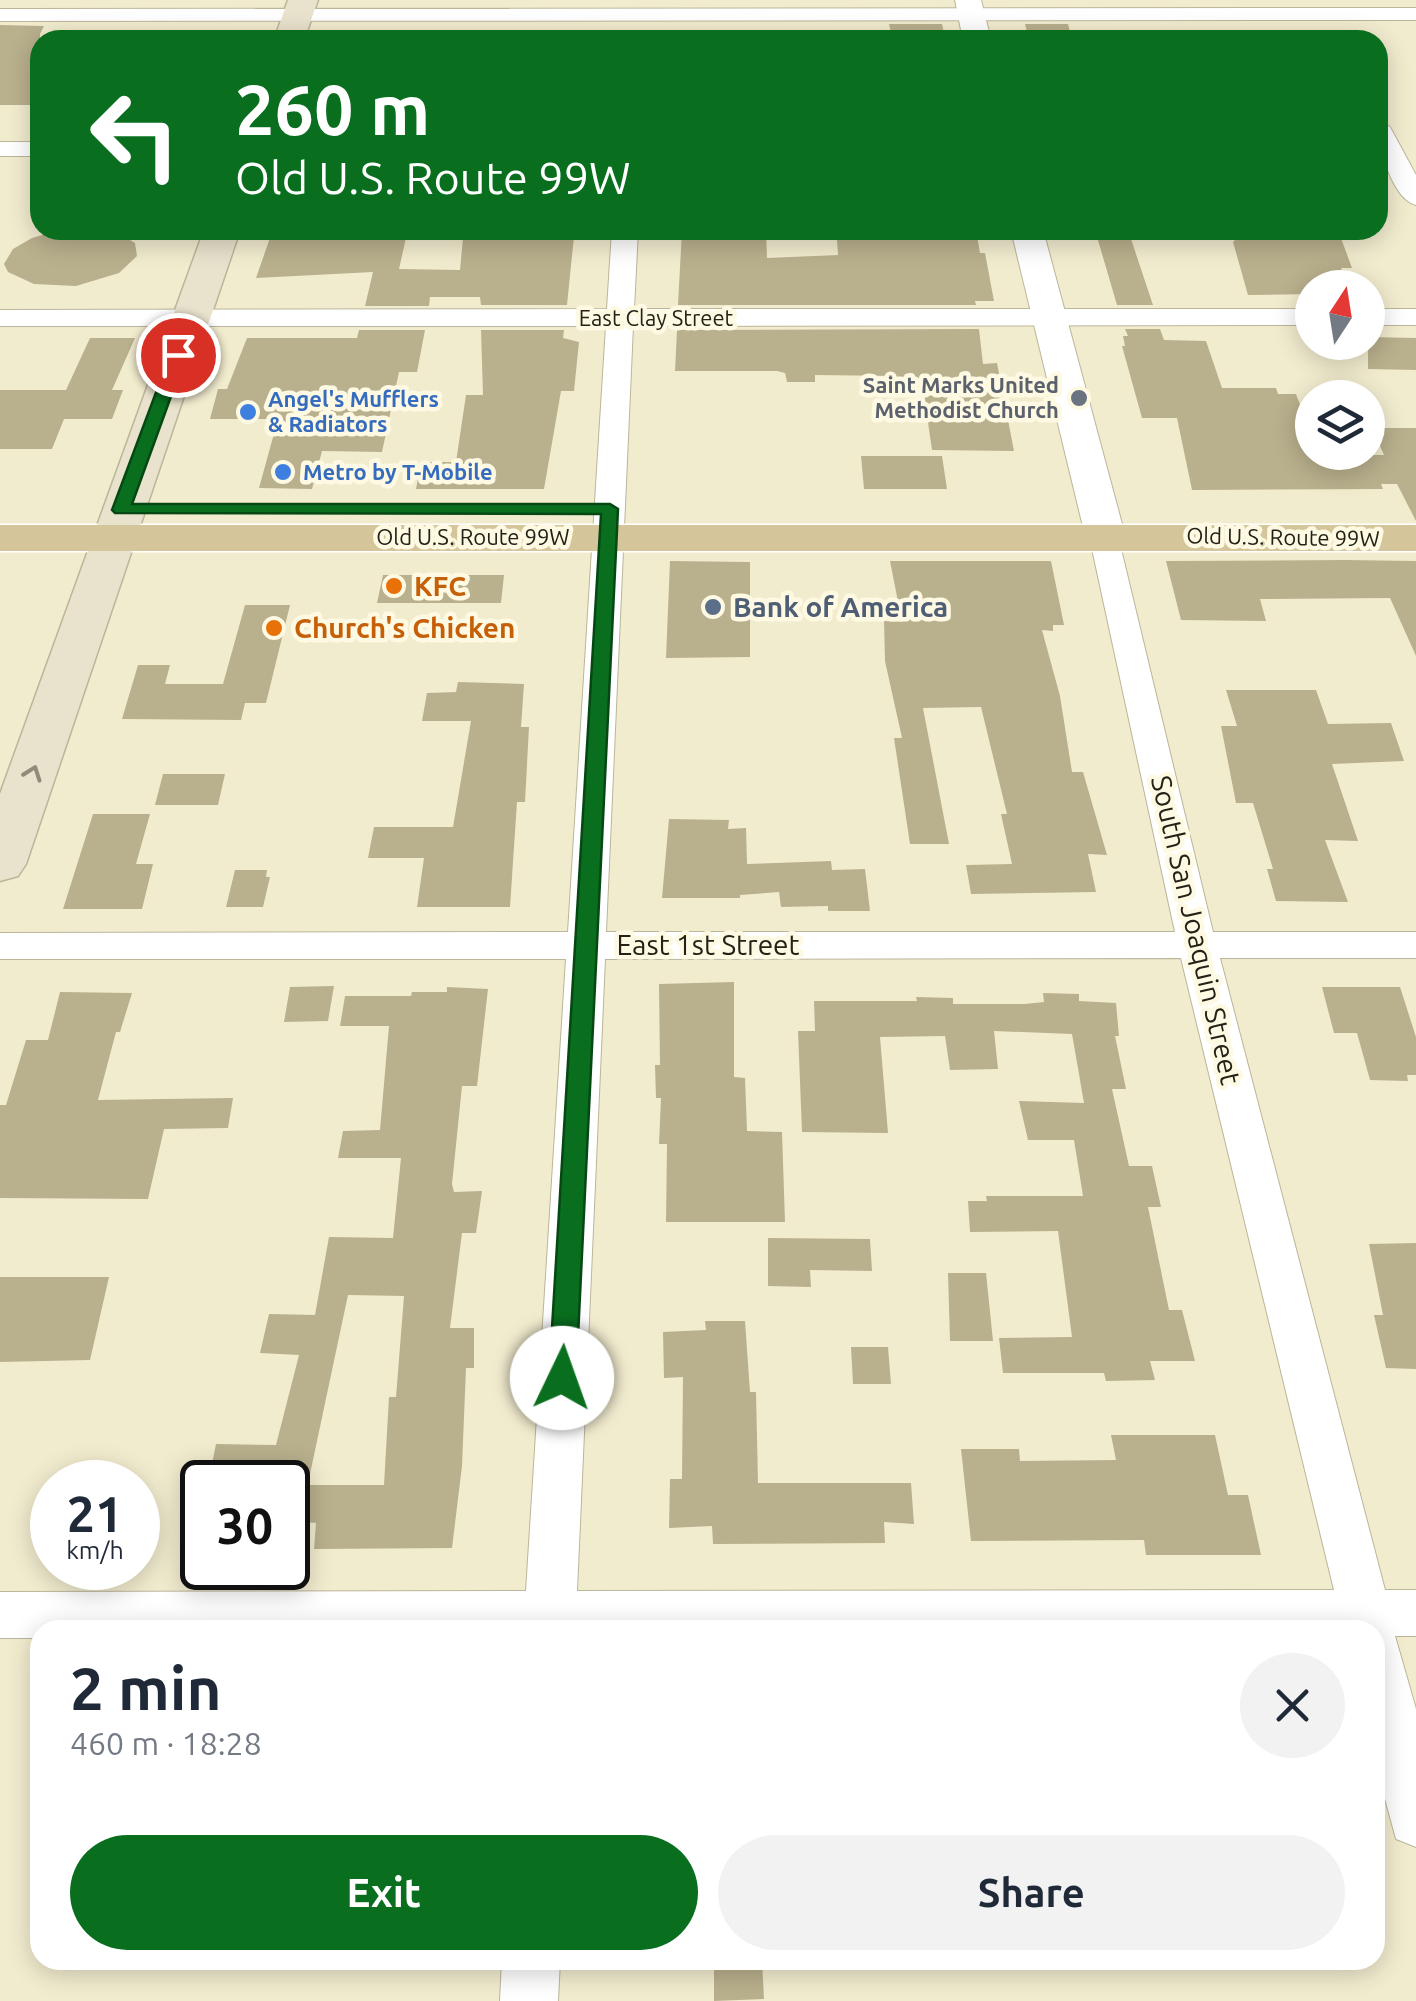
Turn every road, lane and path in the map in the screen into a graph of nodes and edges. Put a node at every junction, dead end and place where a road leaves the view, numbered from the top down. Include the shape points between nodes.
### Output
1 (969, 6) edge
2 (635, 7) edge
3 (1313, 7) edge
4 (0, 14) edge
5 (1416, 14) edge
6 (296, 18) edge
7 (1326, 30) edge
8 (1388, 142) edge
9 (1416, 148) edge
10 (0, 149) edge
11 (30, 149) edge
12 (1388, 152) edge
13 (1416, 198) edge
14 (218, 240) edge
15 (624, 240) edge
16 (1029, 240) edge
17 (1385, 317) edge
18 (1416, 317) edge
19 (0, 318) edge
20 (191, 318) junction
21 (620, 318) junction
22 (1050, 318) junction
23 (1295, 318) edge
24 (1416, 508) edge
25 (0, 510) edge
26 (609, 522) junction
27 (1102, 522) junction
28 (118, 524) junction
29 (0, 538) edge
30 (1416, 538) edge
31 (0, 864) edge
32 (1197, 945) junction
33 (1416, 945) edge
34 (0, 946) edge
35 (586, 946) junction
36 (0, 1614) edge
37 (412, 1620) edge
38 (549, 1620) edge
39 (1380, 1620) edge
40 (1385, 1643) edge
41 (1416, 1820) edge
42 (531, 1970) edge
43 (529, 2001) edge

1 - 2 street
1 - 3 street
2 - 6 street
3 - 5 street
3 - 7 street
4 - 6 street
8 - 9 street
10 - 11 street
12 - 13 street
14 - 20 main road
15 - 21 street
16 - 22 street, South San Joaquin Street
17 - 18 street
19 - 20 street, East Clay Street
20 - 21 street, East Clay Street
20 - 28 main road
21 - 22 street, East Clay Street
21 - 26 street
22 - 23 street, East Clay Street
22 - 27 street, South San Joaquin Street
24 - 27 main road, Old U.S. Route 99W
25 - 28 main road
26 - 27 main road, Old U.S. Route 99W
26 - 28 main road, Old U.S. Route 99W
26 - 35 street
27 - 30 main road, Old U.S. Route 99W
27 - 32 street, South San Joaquin Street
28 - 29 main road
31 -> 28 main road
32 - 33 street, East 1st Street
32 - 35 street, East 1st Street
32 - 39 street, South San Joaquin Street
34 - 35 street, East 1st Street
35 - 38 street
36 - 37 street
40 - 41 street, South San Joaquin Street
42 - 43 street

